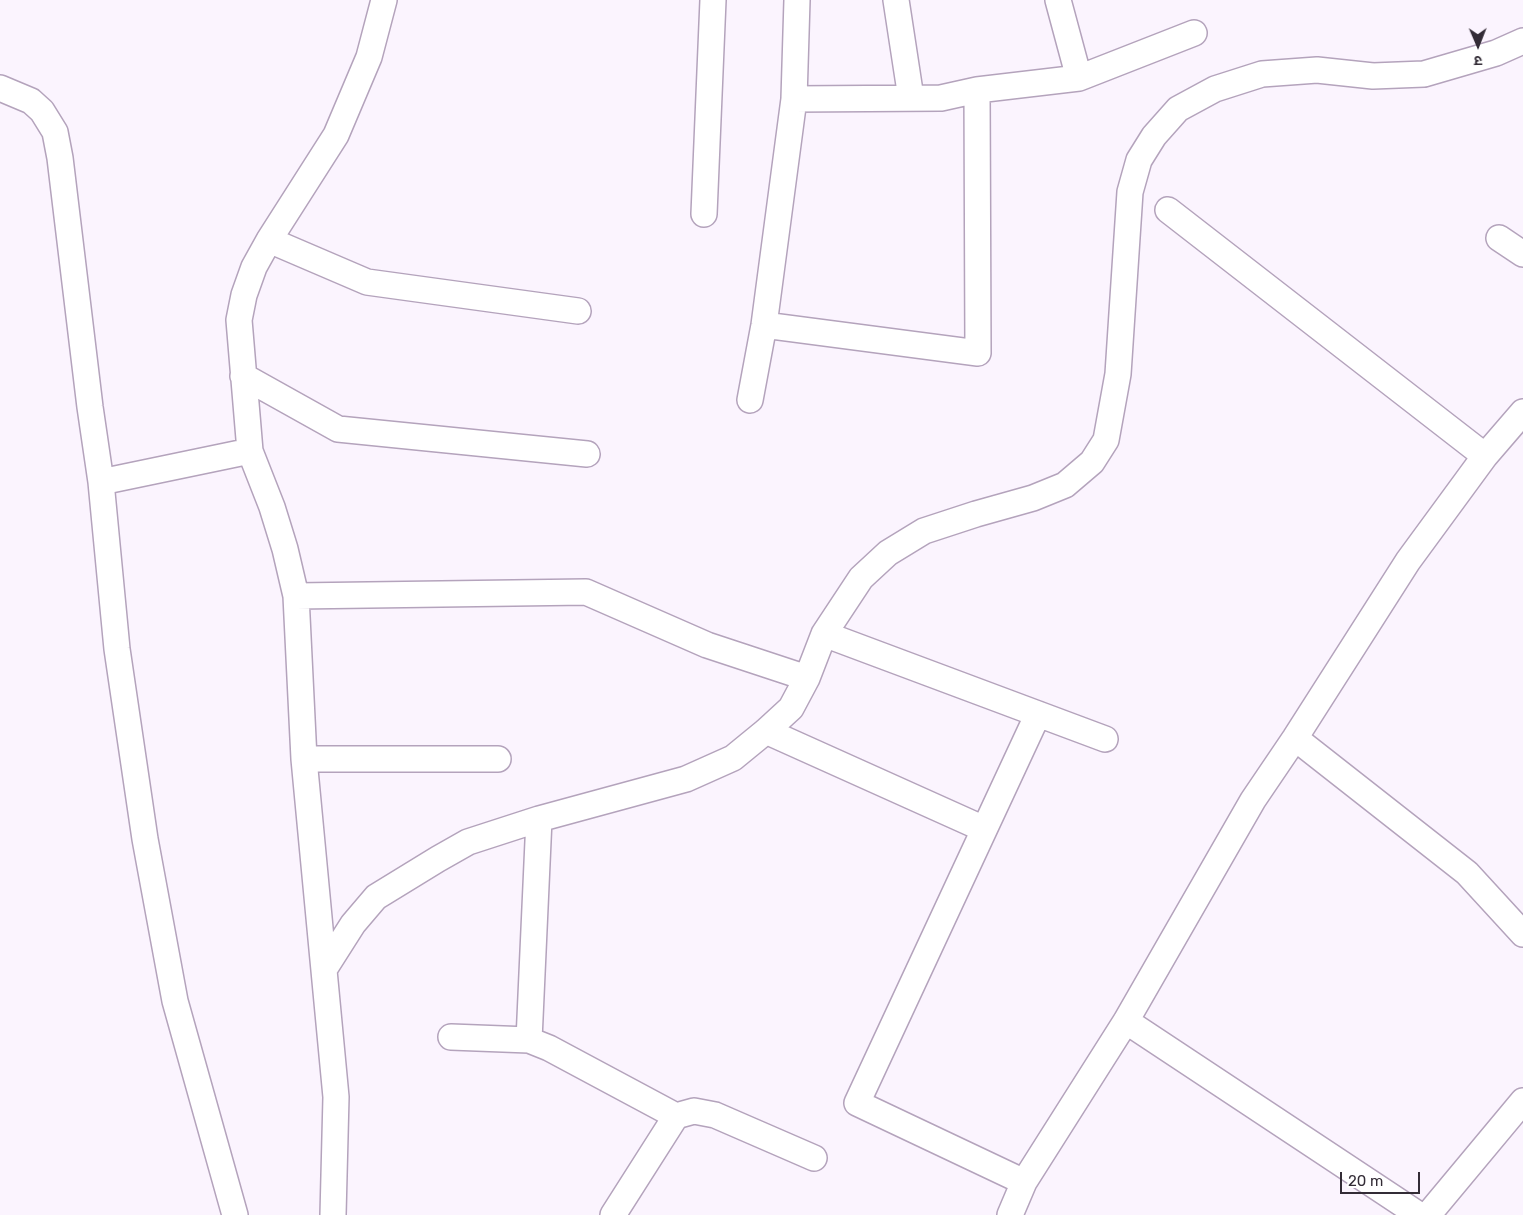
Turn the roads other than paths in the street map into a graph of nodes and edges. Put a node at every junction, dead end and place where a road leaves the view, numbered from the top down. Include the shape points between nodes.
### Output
1 (384, 0) edge
2 (713, 0) edge
3 (796, 0) edge
4 (896, 0) edge
5 (1058, 0) edge
6 (1194, 33) dead end
7 (1523, 41) edge
8 (1079, 78) junction
9 (0, 88) edge
10 (977, 90) junction
11 (911, 98) junction
12 (794, 99) junction
13 (1168, 210) dead end
14 (704, 214) dead end
15 (1499, 238) dead end
16 (268, 240) junction
17 (1523, 254) edge
18 (578, 311) dead end
19 (764, 325) junction
20 (243, 376) junction
21 (750, 400) dead end
22 (1523, 412) edge
23 (250, 451) junction
24 (587, 454) dead end
25 (1486, 456) junction
26 (101, 482) junction
27 (296, 596) junction
28 (824, 634) junction
29 (807, 678) junction
30 (1038, 714) junction
31 (766, 732) junction
32 (1295, 738) junction
33 (1105, 739) dead end
34 (304, 759) junction
35 (498, 759) dead end
36 (539, 819) junction
37 (984, 828) junction
38 (1523, 934) edge
39 (325, 968) junction
40 (1126, 1021) junction
41 (451, 1037) dead end
42 (528, 1040) junction
43 (1523, 1101) edge
44 (676, 1116) junction
45 (814, 1158) dead end
46 (1024, 1182) junction
47 (235, 1215) edge
48 (333, 1215) edge
49 (613, 1215) edge
50 (1010, 1215) edge
51 (1419, 1215) edge
52 (1428, 1215) edge

1 - 16 street via 369,57 336,135
2 - 14 street
3 - 12 street
4 - 11 street
5 - 8 street
6 - 8 street
7 - 28 street via 1496,53 1424,74 1374,76 1316,70 1262,74 1215,89 1178,109 1154,136 1139,160 1130,192 1118,374 1106,440 1092,462 1065,485 924,531 888,553 861,578
8 - 10 street
9 - 26 street via 31,101 42,110 55,132
10 - 11 street via 941,98
10 - 19 street via 978,353
11 - 12 street
12 - 19 street
13 - 25 street
15 - 17 street
16 - 18 street via 367,282
16 - 20 street via 254,267 238,320
19 - 21 street
20 - 23 street
20 - 24 street via 338,429
22 - 25 street
23 - 26 street
23 - 27 street via 272,507
25 - 32 street via 1408,561
26 - 47 street via 118,649 145,839 175,1001
27 - 29 street via 586,592 707,645
27 - 34 street
28 - 29 street
28 - 30 street
29 - 31 street via 791,708
30 - 33 street
30 - 37 street
31 - 36 street via 734,758 686,779
31 - 37 street
32 - 38 street via 1467,873
32 - 40 street via 1253,800
34 - 35 street
34 - 39 street
36 - 39 street via 468,842 376,897 353,924
36 - 42 street
37 - 46 street via 857,1103
39 - 48 street via 336,1097
40 - 46 street
40 - 51 street
41 - 42 street
42 - 44 street
43 - 52 street
44 - 45 street via 694,1111 715,1115
44 - 49 street
46 - 50 street

